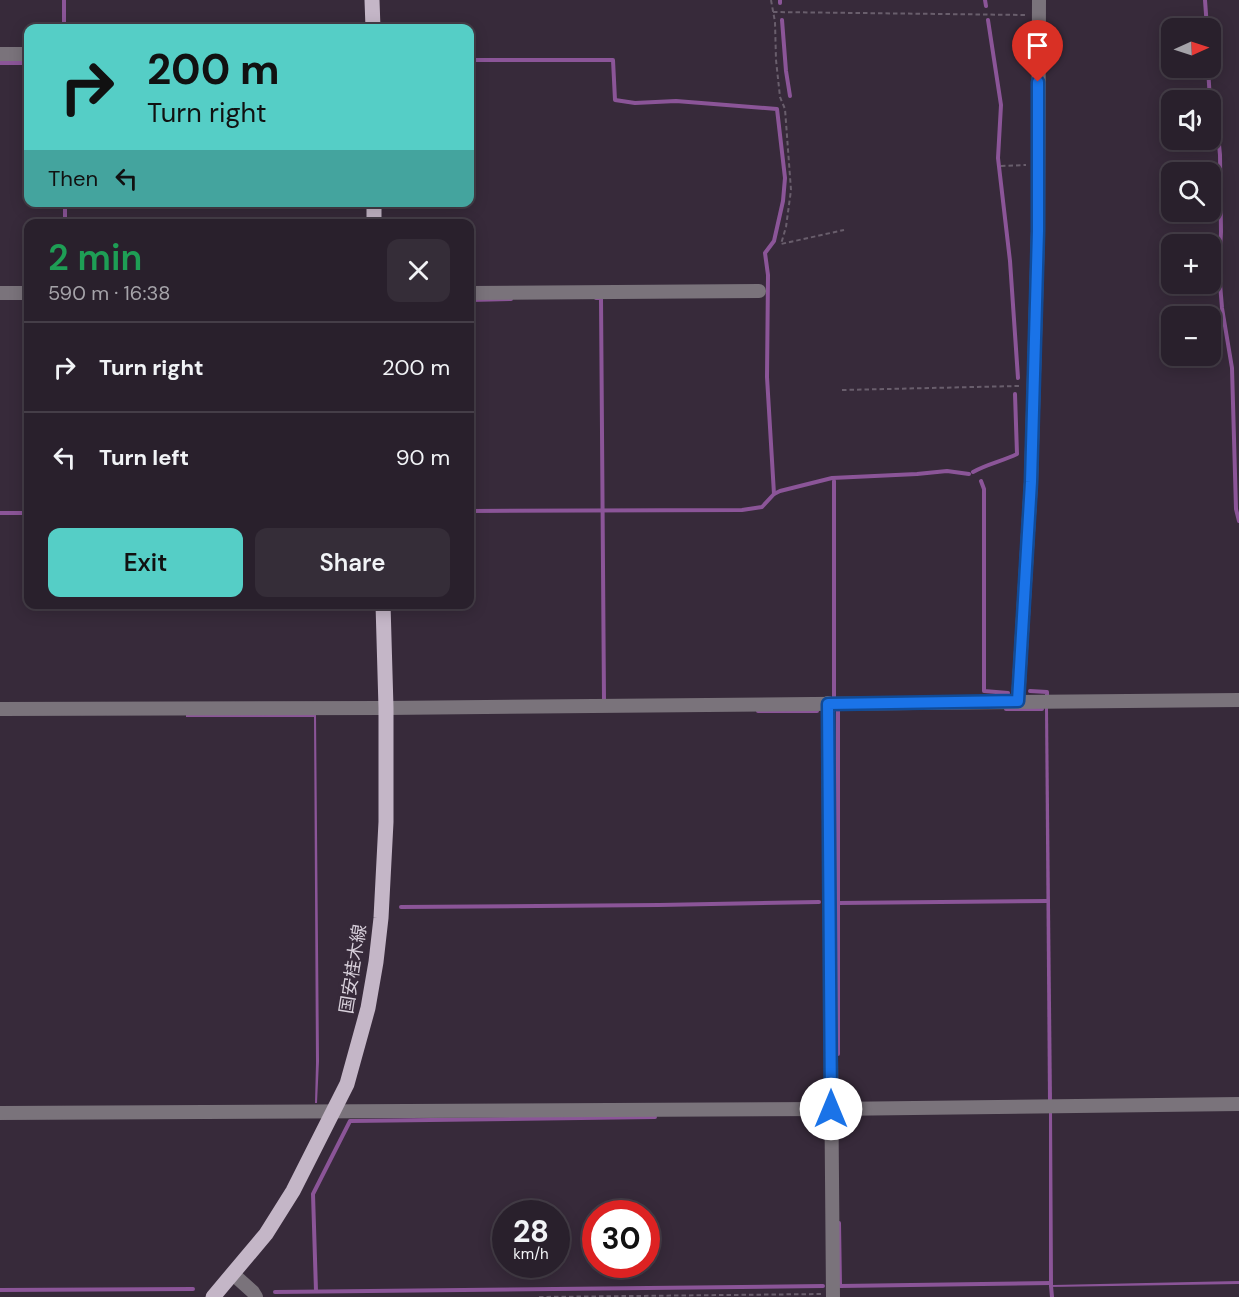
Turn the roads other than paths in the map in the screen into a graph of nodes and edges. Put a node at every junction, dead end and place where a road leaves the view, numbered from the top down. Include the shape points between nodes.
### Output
1 (372, 0) edge
2 (1039, 0) edge
3 (373, 24) edge
4 (0, 54) edge
5 (24, 54) edge
6 (759, 291) dead end
7 (0, 293) edge
8 (24, 293) edge
9 (474, 293) edge
10 (383, 609) edge
11 (1239, 700) edge
12 (1018, 701) junction
13 (828, 704) junction
14 (386, 708) junction
15 (0, 709) edge
16 (1239, 1104) edge
17 (831, 1109) junction
18 (0, 1113) edge
19 (333, 1113) junction
20 (233, 1274) junction
21 (833, 1296) edge
22 (213, 1297) edge
23 (256, 1297) edge

1 - 3 main road
2 - 12 street via 1034,386
4 - 5 street
6 - 9 street
7 - 8 street
10 - 14 main road, 国安桂木線
11 - 12 street
12 - 13 street
13 - 14 street
13 - 17 street
14 - 15 street
14 - 19 main road, 国安桂木線 via 386,822 376,962 358,1046
16 - 17 street
17 - 19 street
17 - 21 street
18 - 19 street
19 - 20 main road, 国安桂木線 via 293,1191 266,1234
20 - 22 main road, 国安桂木線
20 - 23 street

